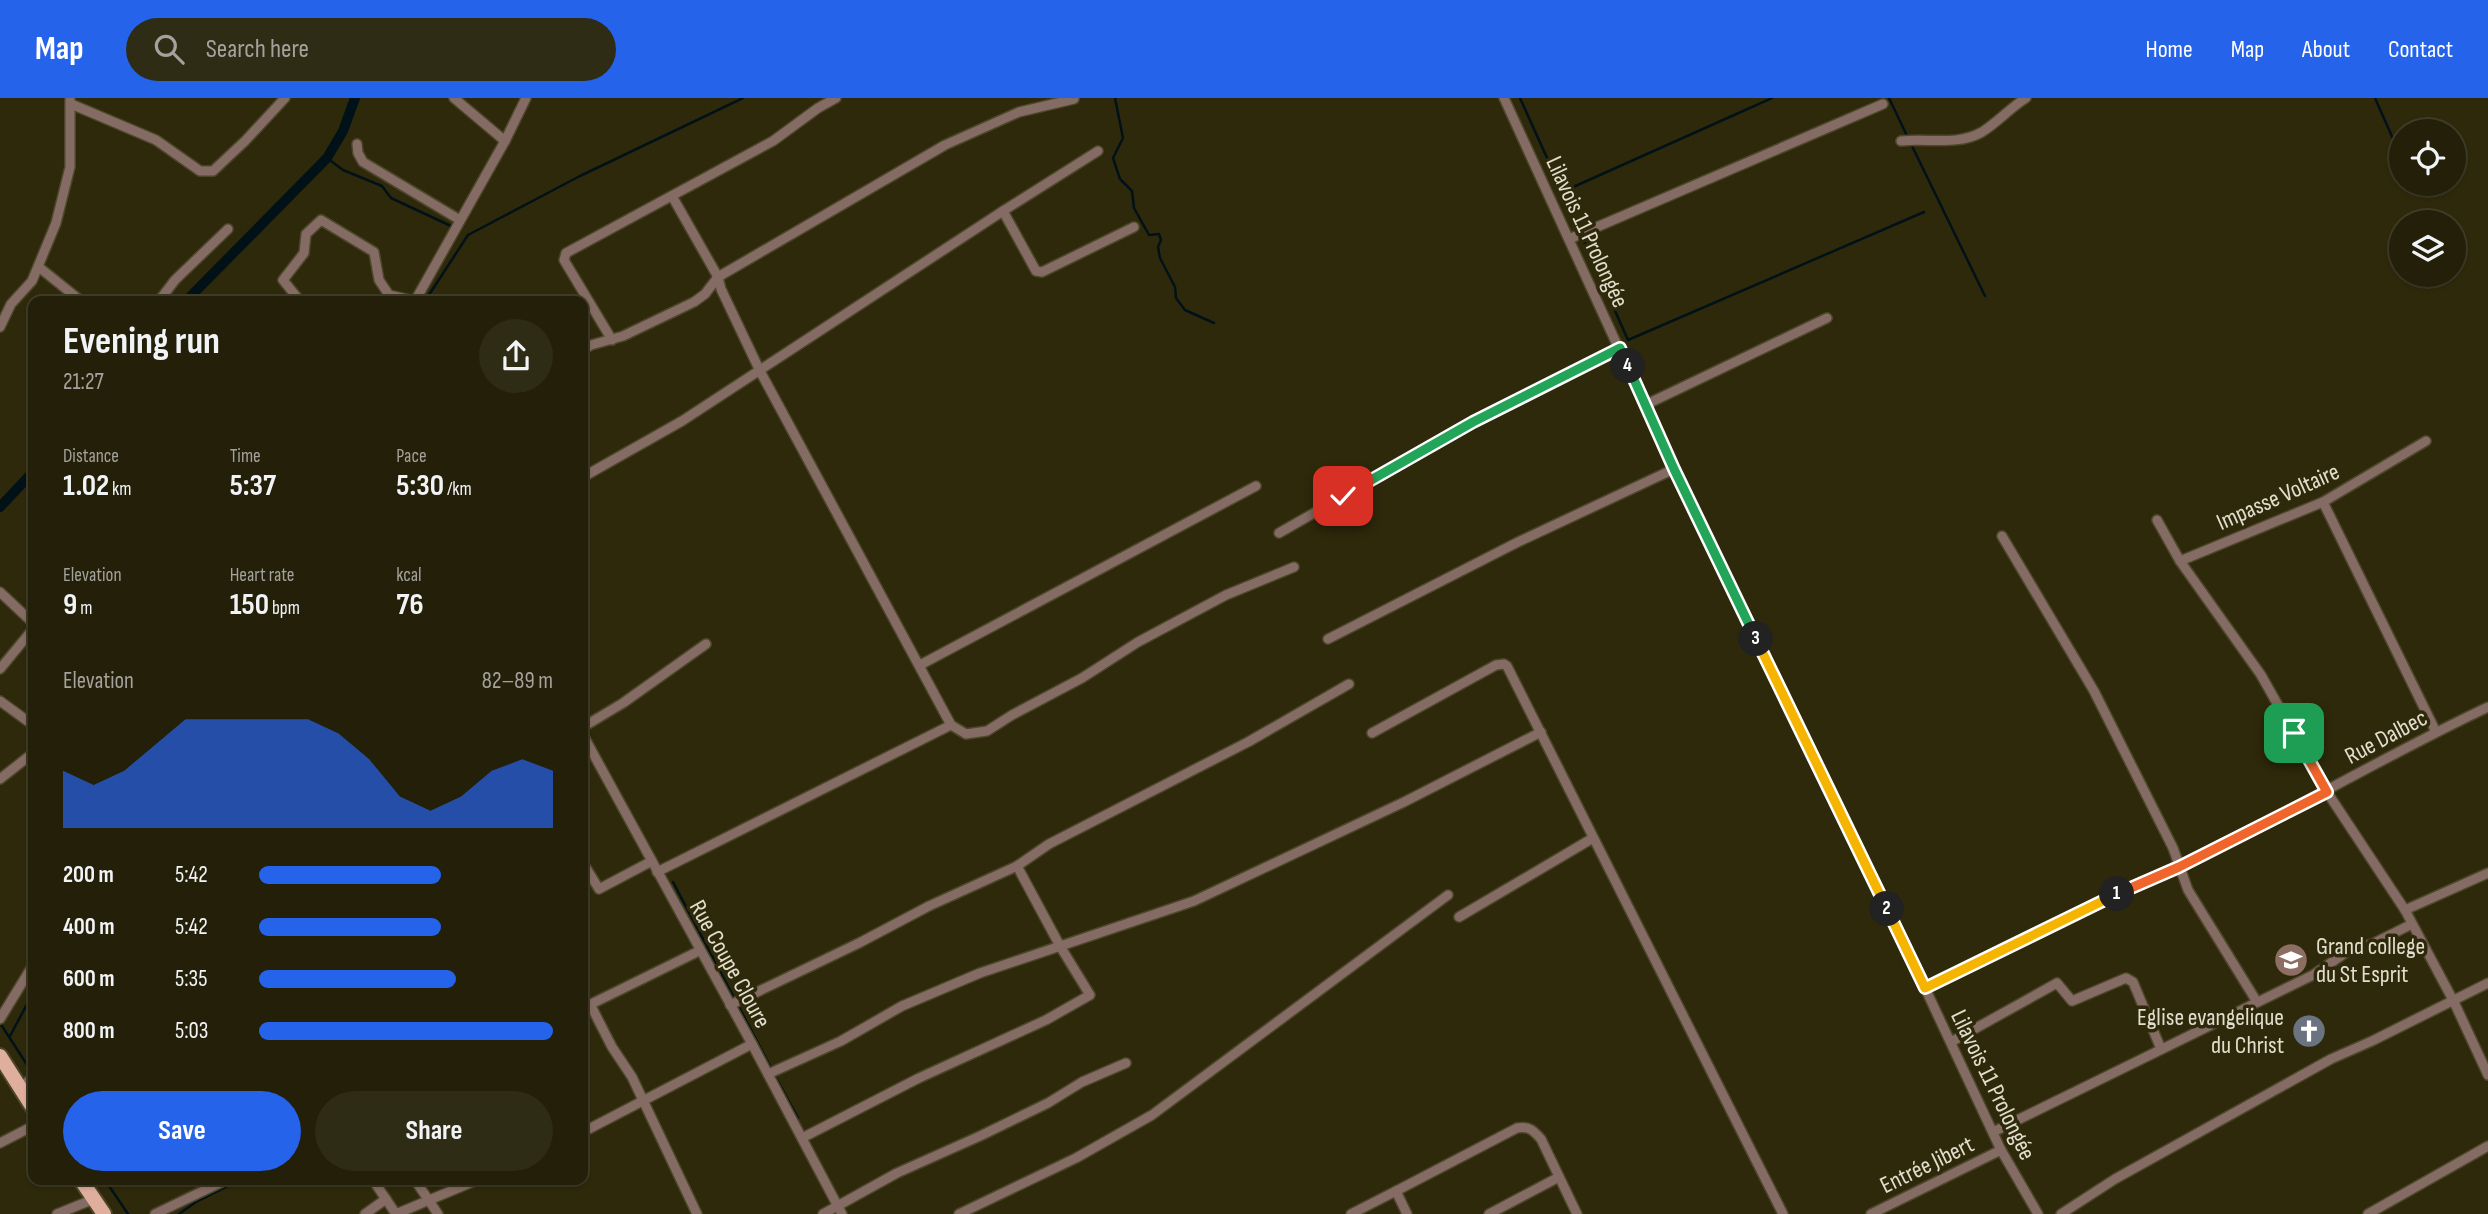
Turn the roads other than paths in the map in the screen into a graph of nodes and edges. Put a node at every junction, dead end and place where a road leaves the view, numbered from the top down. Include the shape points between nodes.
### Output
1 (285, 98) edge
2 (454, 98) edge
3 (526, 98) edge
4 (836, 98) edge
5 (1504, 98) edge
6 (2026, 98) edge
7 (1074, 99) edge
8 (70, 101) edge
9 (1883, 104) dead end
10 (505, 141) junction
11 (1901, 141) dead end
12 (357, 144) dead end
13 (1098, 151) dead end
14 (672, 196) junction
15 (1003, 211) junction
16 (460, 220) junction
17 (1134, 227) dead end
18 (228, 229) dead end
19 (1569, 239) junction
20 (40, 268) junction
21 (718, 276) junction
22 (75, 296) edge
23 (163, 296) edge
24 (296, 296) edge
25 (388, 296) edge
26 (418, 296) edge
27 (584, 296) edge
28 (588, 303) edge
29 (1827, 318) dead end
30 (0, 327) edge
31 (612, 340) junction
32 (588, 347) edge
33 (1620, 348) junction
34 (760, 370) junction
35 (1645, 405) junction
36 (2426, 441) dead end
37 (1674, 469) junction
38 (588, 474) edge
39 (1256, 486) dead end
40 (2323, 502) junction
41 (2157, 520) dead end
42 (1279, 533) dead end
43 (2002, 536) dead end
44 (2179, 561) junction
45 (1294, 567) dead end
46 (0, 592) edge
47 (28, 618) edge
48 (28, 635) edge
49 (1328, 639) dead end
50 (706, 644) dead end
51 (920, 665) junction
52 (0, 669) edge
53 (1349, 684) dead end
54 (0, 701) edge
55 (2488, 707) edge
56 (28, 721) edge
57 (588, 724) edge
58 (951, 725) junction
59 (1541, 732) junction
60 (2436, 732) junction
61 (1372, 733) dead end
62 (588, 743) edge
63 (28, 757) edge
64 (0, 779) edge
65 (2327, 792) junction
66 (1593, 838) junction
67 (652, 861) junction
68 (1017, 866) junction
69 (2179, 867) junction
70 (588, 871) edge
71 (657, 872) junction
72 (2488, 873) edge
73 (1448, 895) dead end
74 (2405, 910) junction
75 (1459, 917) dead end
76 (2412, 924) junction
77 (1060, 946) junction
78 (699, 951) junction
79 (28, 973) edge
80 (2488, 983) edge
81 (1925, 988) junction
82 (2257, 1002) junction
83 (2454, 1002) junction
84 (588, 1005) edge
85 (730, 1005) junction
86 (588, 1009) edge
87 (1, 1018) edge
88 (1951, 1042) junction
89 (752, 1044) junction
90 (2161, 1049) junction
91 (0, 1056) edge
92 (1126, 1063) dead end
93 (768, 1074) junction
94 (2488, 1075) edge
95 (27, 1082) edge
96 (642, 1102) junction
97 (28, 1129) edge
98 (588, 1129) edge
99 (1993, 1132) junction
100 (802, 1138) junction
101 (0, 1143) edge
102 (2488, 1146) edge
103 (2001, 1150) junction
104 (1559, 1177) junction
105 (84, 1185) edge
106 (216, 1185) edge
107 (376, 1185) edge
108 (418, 1185) edge
109 (464, 1185) edge
110 (1396, 1191) junction
111 (94, 1199) junction
112 (386, 1199) junction
113 (427, 1200) junction
114 (839, 1210) edge
115 (57, 1214) edge
116 (104, 1214) edge
117 (155, 1214) edge
118 (365, 1214) edge
119 (438, 1214) edge
120 (697, 1214) edge
121 (823, 1214) edge
122 (959, 1214) edge
123 (1351, 1214) edge
124 (1407, 1214) edge
125 (1489, 1214) edge
126 (1577, 1214) edge
127 (1783, 1214) edge
128 (1871, 1214) edge
129 (2038, 1214) edge
130 (2061, 1214) edge
131 (2368, 1214) edge

1 - 8 street via 213,172 200,171 156,139
2 - 10 street
3 - 10 street
4 - 14 street via 773,141
5 - 19 street, Lilavois 11 Prolongée
6 - 11 street via 1972,136
7 - 21 street via 1019,112 945,145
8 - 20 street via 70,167
9 - 19 street
10 - 16 street
12 - 16 street via 363,162
13 - 15 street
14 - 21 street
14 - 27 street via 564,256
15 - 17 street via 1036,271 1042,272
15 - 34 street
16 - 26 street
18 - 23 street
19 - 33 street, Lilavois 11 Prolongée
20 - 22 street
20 - 30 street via 10,304
21 - 31 street via 694,302
21 - 34 street
24 - 25 street via 283,280 304,253 306,234 321,220 374,252 379,280
28 - 31 street
29 - 35 street
31 - 32 street
33 - 35 street, Lilavois 11 Prolongée
33 - 42 street via 1473,422
34 - 38 street
34 - 51 street
35 - 37 street, Lilavois 11 Prolongée
36 - 40 street, Impasse Voltaire
37 - 49 street
37 - 81 street, Lilavois 11 Prolongée
39 - 51 street
40 - 44 street, Impasse Voltaire
40 - 60 street
41 - 44 street
43 - 69 street via 2094,691
44 - 65 street via 2261,675
45 - 58 street via 1226,595 1138,642 987,731 966,734
46 - 47 street
48 - 52 street
50 - 57 street
51 - 58 street
53 - 68 street via 1248,742 1049,844
54 - 56 street
55 - 60 street, Rue Dalbec
58 - 71 street
59 - 61 street via 1510,671 1501,664
59 - 66 street
59 - 77 street via 1194,901
60 - 65 street, Rue Dalbec
62 - 67 street, Rue Coupe Cloure
63 - 64 street
65 - 69 street, Rue Dalbec
65 - 74 street
66 - 75 street
66 - 127 street
67 - 70 street via 599,889
67 - 71 street, Rue Coupe Cloure
68 - 77 street
68 - 85 street
69 - 81 street, Rue Dalbec
69 - 82 street via 2188,890
71 - 78 street, Rue Coupe Cloure
72 - 74 street
73 - 122 street via 1152,1115 1076,1158
74 - 76 street
76 - 82 street via 2351,949 2313,975
76 - 83 street
77 - 93 street via 913,1001
77 - 100 street via 1090,995
78 - 84 street
78 - 85 street, Rue Coupe Cloure
79 - 87 street
80 - 83 street
81 - 88 street, Lilavois 11 Prolongée
82 - 90 street
83 - 94 street
83 - 130 street via 2331,1059
85 - 89 street, Rue Coupe Cloure
86 - 96 street via 632,1077
88 - 90 street via 2057,983 2072,1001 2126,978 2133,982
88 - 99 street, Lilavois 11 Prolongée
89 - 93 street, Rue Coupe Cloure
89 - 96 street
90 - 99 street
91 - 95 main road
92 - 114 street via 897,1173
93 - 100 street, Rue Coupe Cloure
96 - 98 street
96 - 120 street
97 - 101 street
99 - 103 street, Lilavois 11 Prolongée
100 - 114 street, Rue Coupe Cloure
102 - 131 street
103 - 128 street, Entrée Jibert
103 - 129 street, Lilavois 11 Prolongée
104 - 110 street via 1541,1139 1526,1127
104 - 125 street
104 - 126 street
105 - 111 main road
106 - 117 street
107 - 112 street
108 - 113 street
109 - 113 street
110 - 123 street
110 - 124 street
111 - 115 street
111 - 116 main road
112 - 113 street via 396,1214
112 - 118 street
113 - 119 street
114 - 121 street

